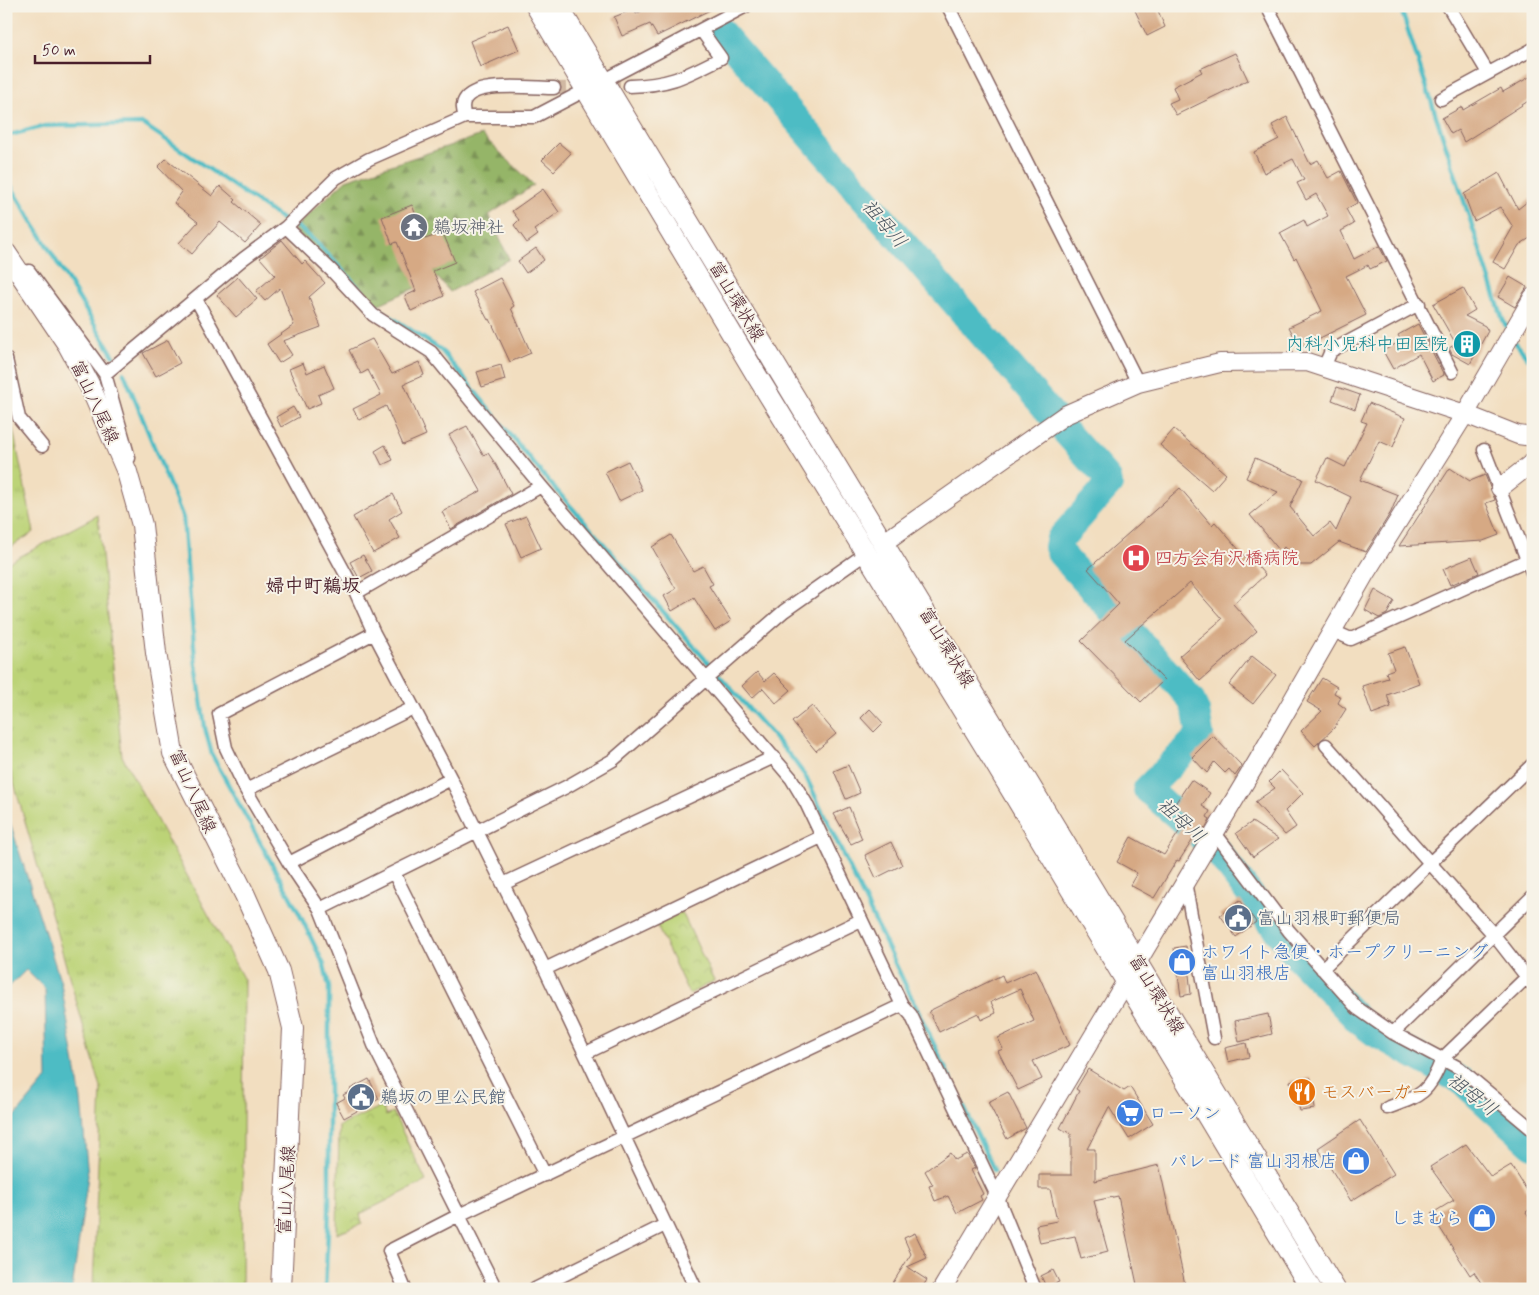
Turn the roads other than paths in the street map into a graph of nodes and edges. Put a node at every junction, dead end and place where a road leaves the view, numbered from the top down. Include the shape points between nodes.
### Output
1 (536, 6) edge
2 (558, 6) edge
3 (746, 6) edge
4 (948, 6) edge
5 (1267, 6) edge
6 (1448, 6) edge
7 (701, 30) junction
8 (1533, 50) edge
9 (1488, 72) junction
10 (604, 81) junction
11 (630, 86) tunnel mouth
12 (554, 88) tunnel mouth
13 (585, 90) junction
14 (1441, 99) dead end
15 (465, 117) junction
16 (289, 225) junction
17 (6, 248) edge
18 (6, 253) edge
19 (1533, 297) edge
20 (196, 299) junction
21 (1419, 304) junction
22 (6, 359) edge
23 (1324, 367) junction
24 (1452, 372) dead end
25 (105, 374) junction
26 (1138, 383) junction
27 (1465, 414) junction
28 (1533, 436) edge
29 (42, 446) dead end
30 (1484, 450) dead end
31 (1533, 462) edge
32 (541, 486) junction
33 (1500, 488) junction
34 (142, 525) junction
35 (883, 543) junction
36 (865, 554) junction
37 (1527, 560) junction
38 (1533, 575) edge
39 (356, 593) junction
40 (1333, 631) junction
41 (374, 633) junction
42 (705, 679) junction
43 (413, 708) junction
44 (1326, 745) dead end
45 (774, 757) junction
46 (1533, 764) edge
47 (451, 779) junction
48 (246, 790) junction
49 (477, 831) junction
50 (1215, 833) junction
51 (821, 837) junction
52 (289, 863) junction
53 (1430, 863) junction
54 (394, 873) junction
55 (1185, 882) junction
56 (503, 884) junction
57 (1533, 896) edge
58 (320, 909) junction
59 (861, 920) junction
60 (1494, 935) junction
61 (1138, 962) junction
62 (545, 968) junction
63 (1322, 969) junction
64 (1531, 978) edge
65 (1126, 983) junction
66 (902, 1005) junction
67 (1393, 1033) junction
68 (1214, 1038) dead end
69 (586, 1053) junction
70 (1442, 1059) junction
71 (1387, 1108) dead end
72 (1533, 1130) edge
73 (625, 1136) junction
74 (545, 1175) junction
75 (997, 1196) junction
76 (459, 1215) junction
77 (665, 1225) junction
78 (281, 1289) edge
79 (405, 1289) edge
80 (496, 1289) edge
81 (535, 1289) edge
82 (696, 1289) edge
83 (942, 1289) edge
84 (1036, 1289) edge
85 (1312, 1289) edge
86 (1335, 1289) edge

1 - 13 main road, 富山環状線
2 - 10 main road, 富山環状線
3 - 7 street
4 - 26 street
5 - 21 street
6 - 9 street
7 - 10 street
7 - 11 street via 721,58 672,82
8 - 9 street
9 - 14 street
10 - 13 street
10 - 35 main road, 富山環状線
12 - 15 street via 493,87 466,98 463,107
13 - 15 street via 534,117
13 - 36 main road, 富山環状線
15 - 16 street via 369,159 336,178
16 - 20 street
16 - 32 street via 373,315 431,352
17 - 25 street via 28,269
18 - 34 main road, 富山八尾線 via 68,345 89,384 127,472
19 - 27 street
20 - 25 street
20 - 39 street
21 - 23 street via 1331,351
21 - 24 street
22 - 29 street via 19,418
23 - 26 street via 1307,362 1220,363
23 - 27 street
25 - 34 street via 139,499
26 - 35 street via 1065,415
27 - 28 street via 1518,435
27 - 40 street
30 - 33 street
31 - 33 street
32 - 39 street
32 - 42 street
33 - 37 street
34 - 78 main road, 富山八尾線 via 156,653 173,753 245,895 279,971 293,1028
35 - 61 main road, 富山環状線
36 - 42 street via 784,610
36 - 65 main road, 富山環状線
37 - 38 street
37 - 40 street via 1351,640
39 - 41 street
40 - 50 street
41 - 43 street
41 - 48 street via 218,714 226,748
42 - 45 street
42 - 49 street via 614,760 566,788
43 - 47 street
43 - 48 street
44 - 53 street
45 - 51 street via 806,803
45 - 56 street
46 - 53 street
47 - 49 street
47 - 52 street
48 - 52 street
49 - 54 street
49 - 56 street
50 - 55 street
50 - 63 street via 1288,931
51 - 59 street
51 - 62 street
52 - 58 street
53 - 60 street
53 - 63 street
54 - 58 street
54 - 74 street
55 - 61 street
55 - 68 street
56 - 62 street
57 - 60 street
58 - 76 street via 376,1050
59 - 66 street
59 - 69 street
60 - 64 street
60 - 67 street
61 - 65 street
61 - 86 main road, 富山環状線
62 - 69 street
63 - 67 street via 1357,1008
64 - 70 street
65 - 75 street
65 - 85 main road, 富山環状線
66 - 73 street
66 - 75 street via 911,1015
67 - 70 street
69 - 73 street
70 - 71 street via 1435,1077 1418,1096
70 - 72 street via 1459,1068
73 - 74 street
73 - 77 street
74 - 76 street
75 - 83 street
75 - 84 street
76 - 79 street via 389,1250
76 - 80 street
77 - 81 street
77 - 82 street

